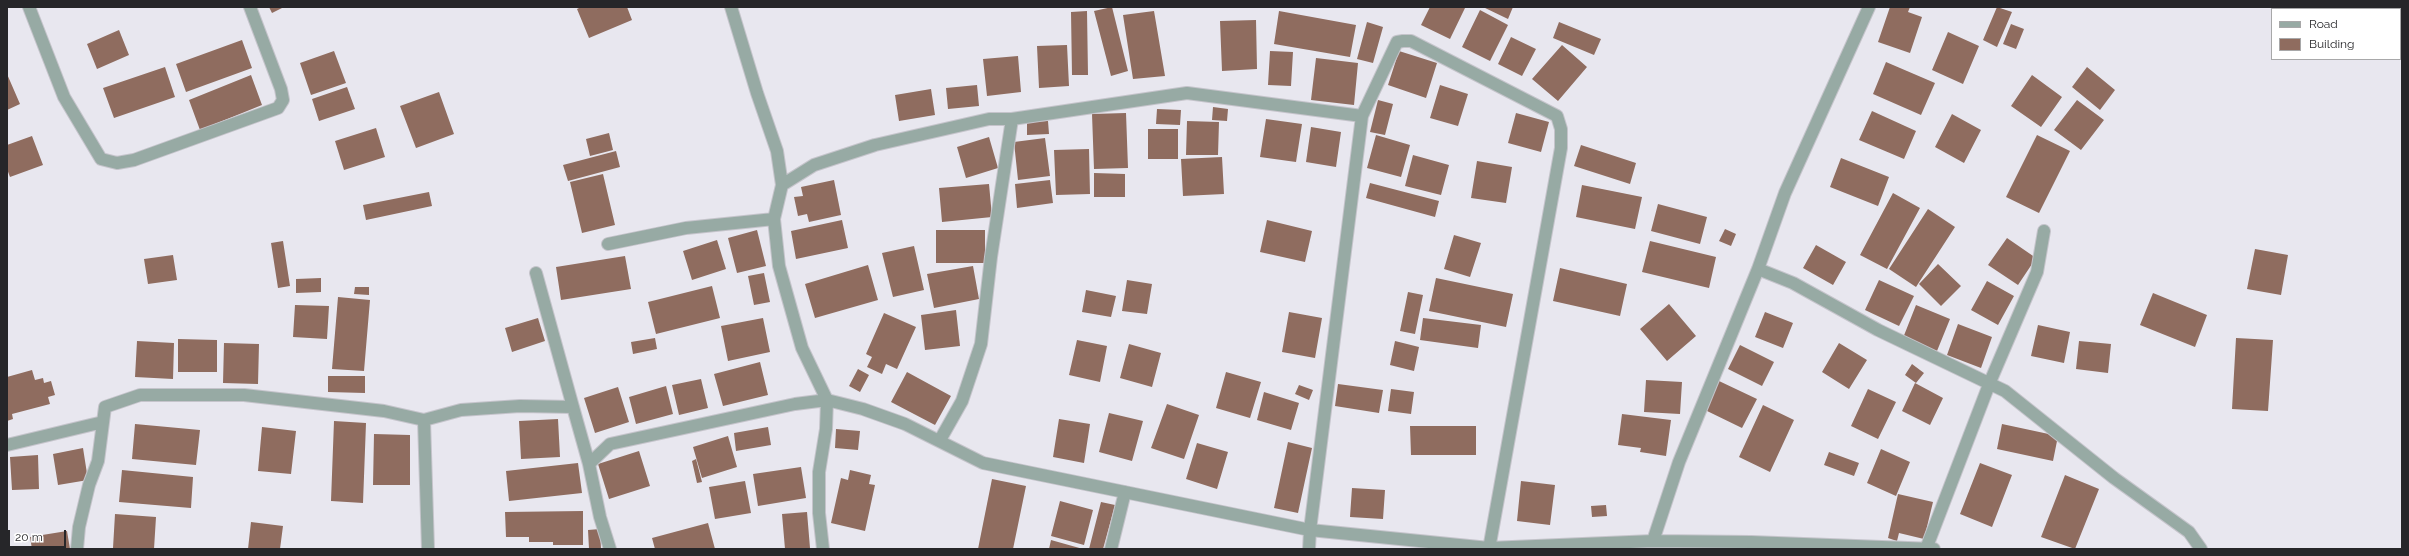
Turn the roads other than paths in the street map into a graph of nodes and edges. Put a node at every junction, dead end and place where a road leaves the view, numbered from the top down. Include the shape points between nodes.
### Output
1 (29, 7) edge
2 (250, 7) edge
3 (731, 7) edge
4 (1869, 7) edge
5 (1362, 116) junction
6 (1012, 119) junction
7 (782, 185) junction
8 (774, 219) junction
9 (2044, 231) dead end
10 (608, 244) dead end
11 (1758, 269) junction
12 (536, 273) dead end
13 (1990, 382) junction
14 (827, 400) junction
15 (573, 407) junction
16 (424, 420) junction
17 (103, 422) junction
18 (940, 440) junction
19 (7, 445) edge
20 (589, 464) junction
21 (1125, 492) junction
22 (1310, 530) junction
23 (1660, 544) edge
24 (77, 549) edge
25 (428, 549) edge
26 (610, 549) edge
27 (823, 549) edge
28 (1111, 549) edge
29 (1309, 549) edge
30 (1489, 549) edge
31 (1929, 549) edge
32 (2201, 549) edge

1 - 2 street via 64,97 101,159 117,163 134,160 278,108 283,100 282,89
3 - 7 street via 777,151
4 - 11 street via 1786,193
5 - 6 street via 1187,93
5 - 22 street
5 - 30 street via 1397,42 1411,41 1557,116 1561,129 1561,148
6 - 7 street via 989,120 875,145 814,165
6 - 18 street via 981,344 962,400
7 - 8 street
8 - 10 street via 686,228
8 - 14 street via 780,266 802,348
9 - 13 street via 2037,272
11 - 13 street via 1793,283 1878,330
11 - 23 street via 1679,462
12 - 15 street
13 - 31 street
13 - 32 street via 2005,391 2114,478 2189,532
14 - 18 street via 863,409
14 - 20 street via 795,404 610,444
14 - 27 street via 826,429 819,472 819,513
15 - 16 street via 520,406 461,410
15 - 20 street
16 - 17 street via 384,411 244,395 140,395 105,407
16 - 25 street
17 - 19 street
17 - 24 street via 98,461 88,485
18 - 21 street via 983,462
20 - 26 street
21 - 22 street
21 - 28 street
22 - 29 street
22 - 30 street
23 - 30 street
23 - 31 street via 1751,542

